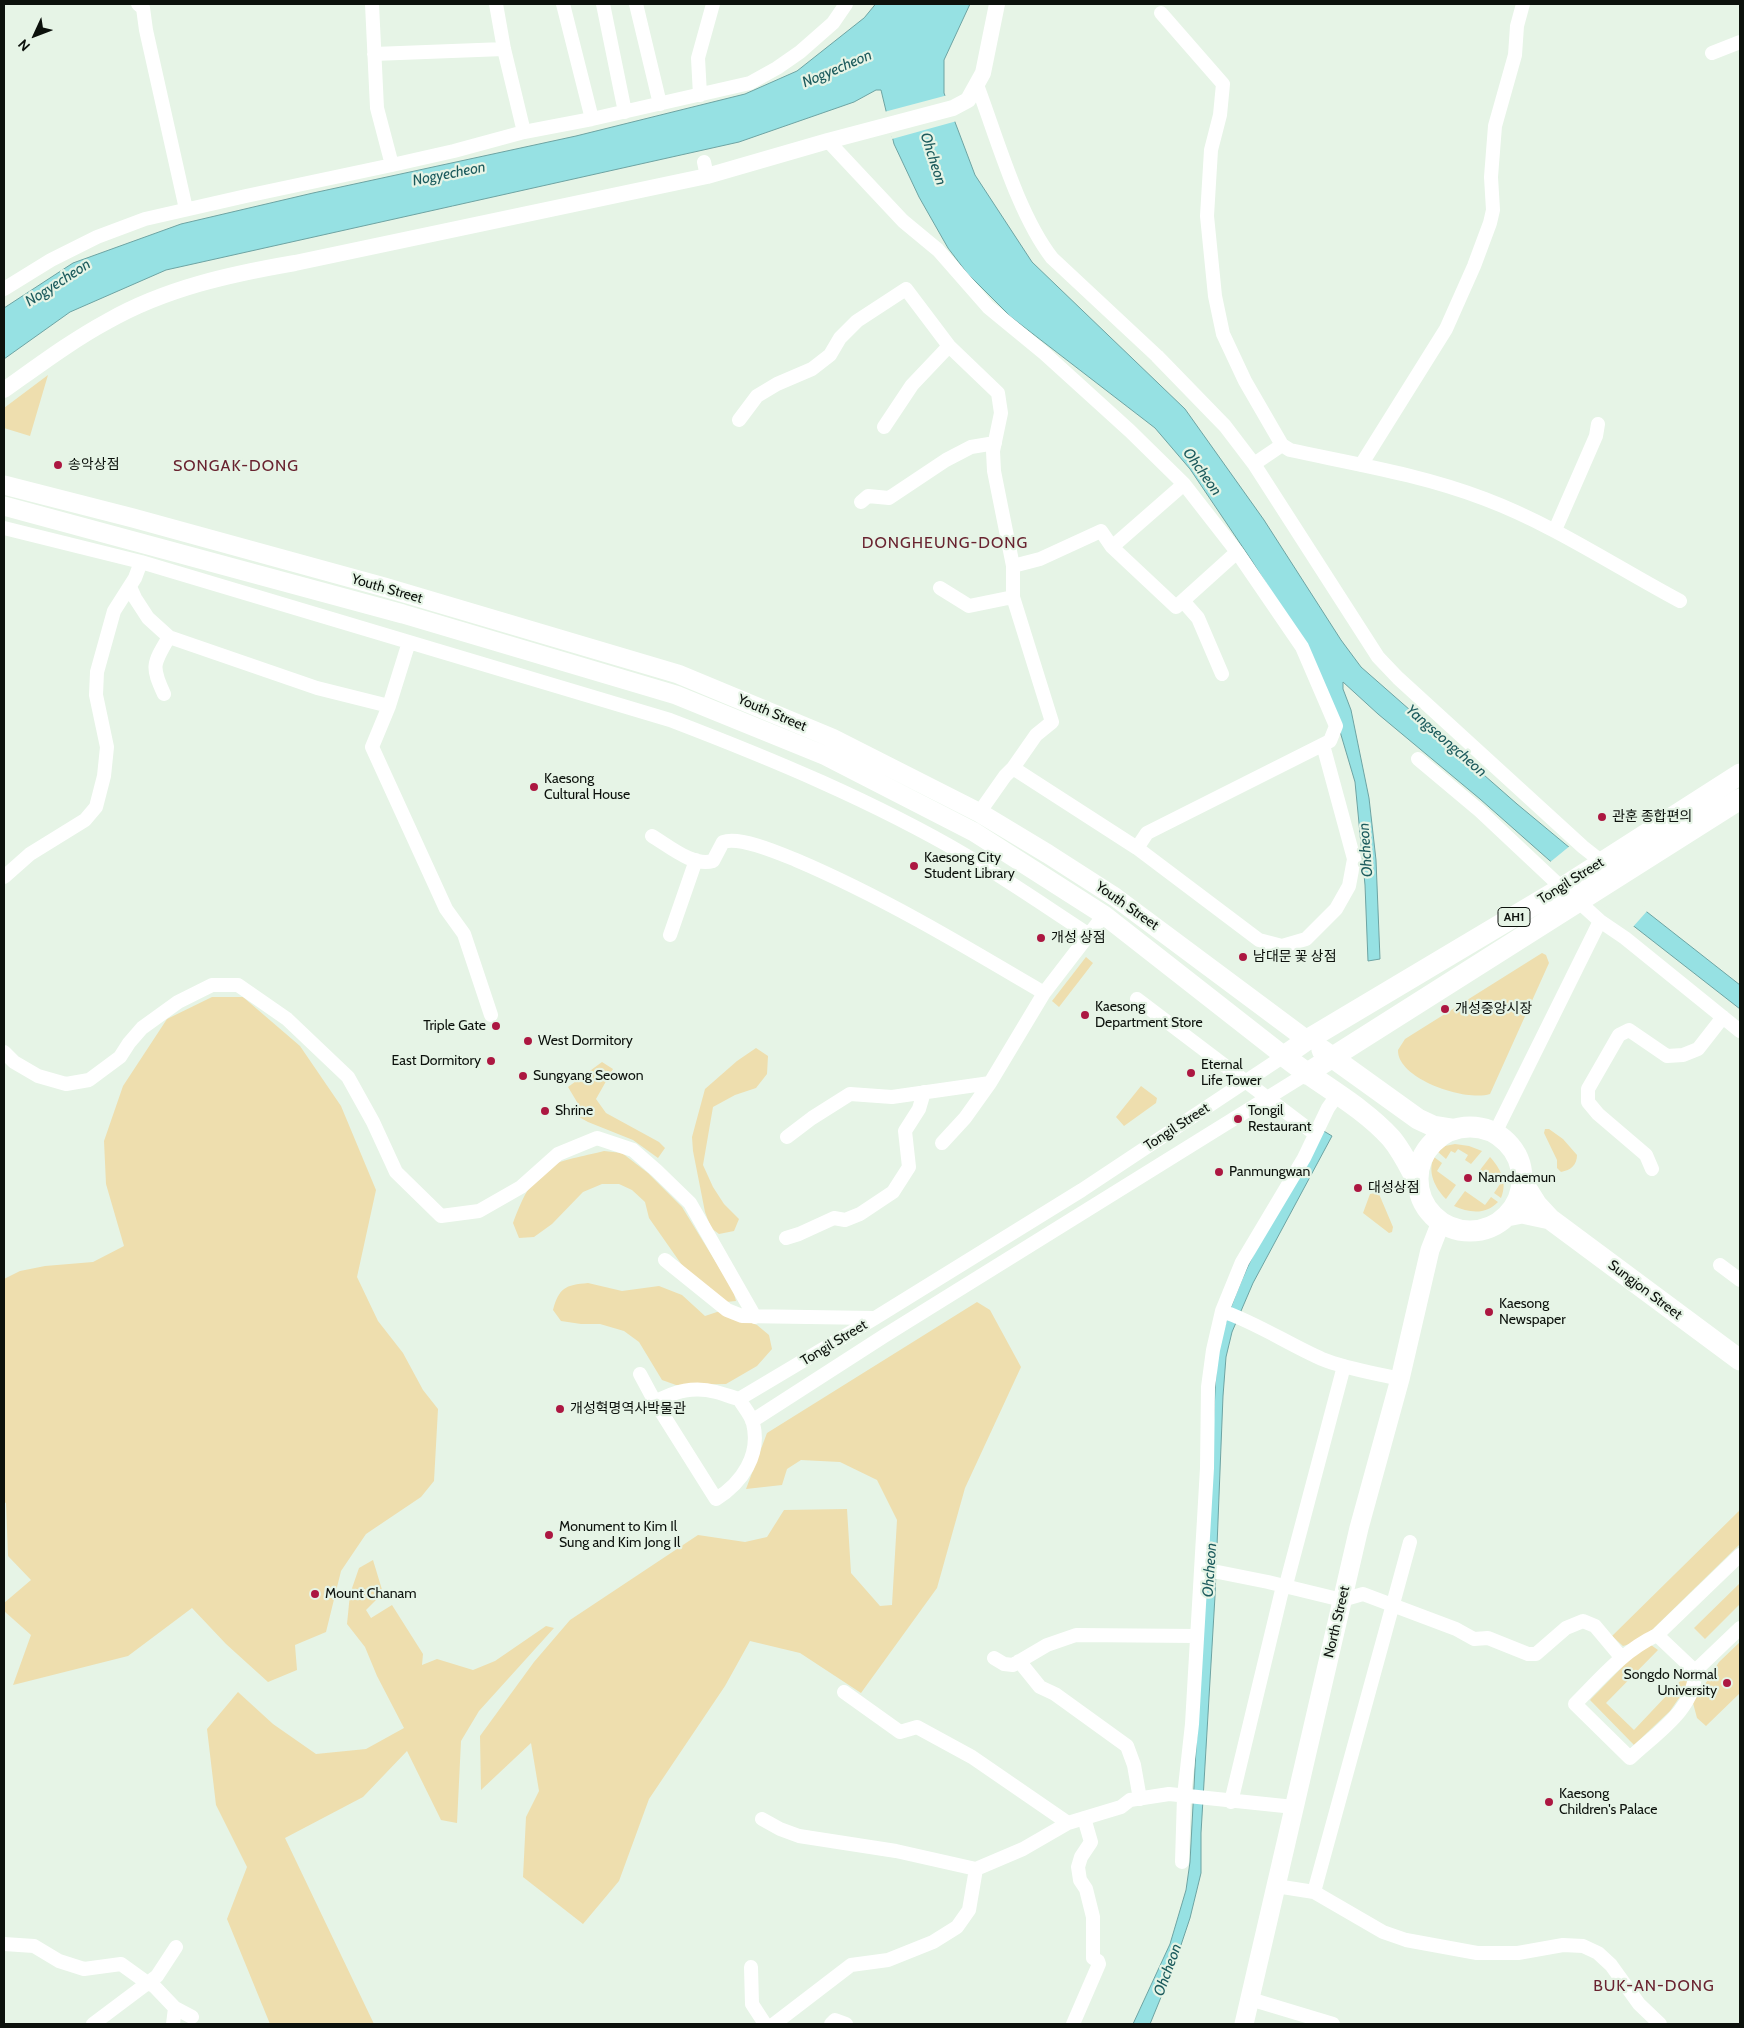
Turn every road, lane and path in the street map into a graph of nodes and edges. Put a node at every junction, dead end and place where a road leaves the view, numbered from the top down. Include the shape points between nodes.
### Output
1 (372, 4) edge
2 (496, 4) edge
3 (563, 4) edge
4 (603, 4) edge
5 (636, 4) edge
6 (713, 4) edge
7 (846, 4) edge
8 (997, 4) edge
9 (1523, 4) edge
10 (142, 5) edge
11 (1161, 14) dead end
12 (1740, 42) edge
13 (504, 48) junction
14 (1712, 53) dead end
15 (374, 54) junction
16 (977, 85) junction
17 (695, 99) junction
18 (660, 104) junction
19 (626, 112) junction
20 (592, 119) junction
21 (524, 132) junction
22 (828, 140) junction
23 (392, 165) junction
24 (186, 209) junction
25 (4, 289) edge
26 (949, 346) junction
27 (4, 390) edge
28 (738, 420) dead end
29 (1598, 424) dead end
30 (884, 427) dead end
31 (995, 444) junction
32 (1282, 445) junction
33 (1254, 464) junction
34 (1361, 465) junction
35 (1184, 484) junction
36 (4, 485) edge
37 (861, 502) dead end
38 (4, 506) edge
39 (4, 528) edge
40 (1555, 530) junction
41 (1112, 547) junction
42 (1237, 552) junction
43 (140, 562) junction
44 (1013, 566) junction
45 (130, 587) junction
46 (940, 588) dead end
47 (1013, 597) junction
48 (1183, 601) junction
49 (1680, 601) dead end
50 (169, 637) junction
51 (409, 642) junction
52 (1222, 674) dead end
53 (164, 694) dead end
54 (389, 706) junction
55 (1323, 745) junction
56 (1418, 759) dead end
57 (1014, 768) junction
58 (1740, 774) edge
59 (1740, 799) edge
60 (979, 813) junction
61 (652, 836) dead end
62 (1137, 848) junction
63 (696, 860) junction
64 (1602, 862) junction
65 (4, 878) edge
66 (1562, 888) junction
67 (1579, 902) junction
68 (1104, 915) junction
69 (1600, 921) junction
70 (1088, 934) junction
71 (670, 935) dead end
72 (1044, 993) junction
73 (1137, 999) dead end
74 (491, 1015) dead end
75 (1723, 1017) junction
76 (1740, 1031) edge
77 (1307, 1040) junction
78 (4, 1052) edge
79 (1284, 1056) junction
80 (1331, 1057) junction
81 (1306, 1074) junction
82 (1246, 1082) junction
83 (990, 1083) junction
84 (924, 1092) junction
85 (1338, 1094) junction
86 (1267, 1098) junction
87 (1452, 1129) junction
88 (1496, 1133) junction
89 (1315, 1134) junction
90 (787, 1138) dead end
91 (942, 1143) dead end
92 (1652, 1169) dead end
93 (1417, 1181) junction
94 (1522, 1181) junction
95 (1507, 1216) junction
96 (1550, 1219) junction
97 (1441, 1222) junction
98 (786, 1238) dead end
99 (665, 1260) dead end
100 (1720, 1265) dead end
101 (1740, 1280) edge
102 (1224, 1311) junction
103 (755, 1317) junction
104 (874, 1318) junction
105 (1740, 1360) edge
106 (1344, 1366) junction
107 (640, 1374) dead end
108 (1400, 1379) junction
109 (739, 1399) junction
110 (655, 1402) junction
111 (752, 1421) junction
112 (1410, 1542) dead end
113 (1740, 1555) edge
114 (1208, 1572) junction
115 (1284, 1586) junction
116 (1342, 1600) junction
117 (1393, 1605) junction
118 (1740, 1628) edge
119 (1657, 1635) junction
120 (1197, 1636) junction
121 (1621, 1657) junction
122 (994, 1658) dead end
123 (1019, 1660) junction
124 (1695, 1671) junction
125 (844, 1692) dead end
126 (1184, 1796) junction
127 (1140, 1799) junction
128 (1231, 1802) junction
129 (1294, 1807) junction
130 (1084, 1818) junction
131 (762, 1819) dead end
132 (1068, 1823) junction
133 (1182, 1862) dead end
134 (976, 1869) junction
135 (1276, 1886) junction
136 (1314, 1892) junction
137 (4, 1944) edge
138 (176, 1947) dead end
139 (751, 1967) dead end
140 (146, 1982) junction
141 (1250, 1999) junction
142 (175, 2008) junction
143 (192, 2017) dead end
144 (93, 2024) edge
145 (173, 2024) edge
146 (765, 2024) edge
147 (774, 2024) edge
148 (831, 2024) edge
149 (846, 2024) edge
150 (1073, 2024) edge
151 (1244, 2024) edge
152 (1333, 2024) edge
153 (1660, 2024) edge

1 - 15 street
2 - 13 street
3 - 20 street
4 - 19 street
5 - 18 street
6 - 17 street via 698,58
7 - 17 street via 834,23 778,68 750,82
8 - 16 street via 983,73
9 - 34 street via 1517,26 1515,55 1495,126 1490,223 1446,329
10 - 24 street
11 - 32 street via 1223,84 1220,115 1211,150 1207,216 1215,296 1224,334 1245,381
12 - 14 street
13 - 15 street
13 - 21 street
15 - 23 street via 378,108
16 - 22 street via 968,100 953,108
16 - 33 street via 1019,196 1044,248 1157,356 1225,426
17 - 18 street
18 - 19 street
19 - 20 street
20 - 21 street
21 - 23 street
22 - 27 street via 189,286 110,320 65,346
22 - 35 street via 903,221 938,250 988,307 1124,425
23 - 24 street
24 - 25 street via 97,236
26 - 28 street via 906,289 857,322 840,338 830,355 812,369 757,396
26 - 30 street via 912,385
26 - 31 street via 998,394 1001,414
29 - 40 street via 1596,436
31 - 37 street via 971,447 889,498 868,496
31 - 44 street via 994,471
32 - 33 street
32 - 34 street via 1290,450
33 - 64 street via 1378,657
34 - 40 street via 1426,480 1485,499
35 - 41 street
35 - 42 street
36 - 60 main road, Youth Street via 374,585 678,674 832,738
38 - 68 main road, Youth Street via 403,614 676,695 826,756 974,832
39 - 43 street
40 - 49 street
41 - 44 street via 1101,532 1040,559
41 - 48 street via 1176,607
42 - 48 street
42 - 55 street via 1302,647 1336,726 1330,741
43 - 45 street
43 - 51 street
44 - 47 street
45 - 50 street via 148,618
45 - 65 street via 114,611 97,672 96,695 107,747 96,808 85,820 30,854
46 - 47 street via 969,606
47 - 57 street via 1052,722 1036,735
48 - 52 street via 1198,618
50 - 53 street via 157,658 155,674
50 - 54 street via 317,688
51 - 54 street
51 - 70 street via 670,720 814,778 967,856
54 - 74 street via 372,747 446,909 464,934
55 - 62 street via 1146,833
55 - 62 street via 1354,859 1349,886 1336,909 1306,939 1282,946 1259,940
56 - 66 street via 1480,811
57 - 60 street
57 - 62 street
58 - 64 main road, Tongil Street / AH1
59 - 67 main road, Tongil Street / AH1
60 - 77 main road, Youth Street via 1115,897
61 - 63 street
63 - 71 street
63 - 72 street via 713,861 723,842 729,840 765,847 875,896
64 - 66 main road, Tongil Street / AH1
66 - 77 main road, Tongil Street / AH1
67 - 69 street
67 - 80 main road, Tongil Street / AH1
68 - 70 street
68 - 79 main road, Youth Street
69 - 75 street
69 - 88 street
70 - 72 street
72 - 83 street
73 - 82 street
75 - 76 street
75 - 92 street via 1698,1049 1683,1055 1667,1056 1630,1030 1624,1033 1619,1036 1588,1089 1588,1102 1646,1155
77 - 79 main road, Tongil Street / AH1
77 - 80 main road, Youth Street
78 - 103 street via 38,1076 66,1084 89,1080 120,1057 142,1028 178,1002 212,985 238,985 287,1019 348,1077 396,1172 441,1216 479,1211 520,1187 558,1154 598,1138 633,1150 690,1203
79 - 81 main road, Youth Street
79 - 82 street, Tongil Street
80 - 81 main road, Tongil Street / AH1
80 - 87 main road, Youth Street via 1418,1119 1432,1126
81 - 85 main road, Youth Street
81 - 86 street, Tongil Street
82 - 86 street
82 - 104 street, Tongil Street via 1082,1190
83 - 84 street
83 - 91 street
84 - 90 street via 892,1097 850,1094
84 - 98 street via 919,1109 905,1131 908,1167 893,1192 853,1217 845,1220 834,1218
85 - 89 street
85 - 93 main road, Youth Street via 1390,1138 1403,1154
86 - 89 street
86 - 111 street, Tongil Street
87 - 88 main road via 1467,1126
87 - 93 main road via 1430,1144 1418,1167
88 - 94 main road via 1516,1154
89 - 102 street via 1242,1262
93 - 97 main road via 1420,1197
94 - 95 main road via 1517,1200
94 - 96 main road
95 - 96 main road via 1522,1213
95 - 97 main road via 1489,1227 1468,1231
96 - 105 main road, Sungjon Street
97 - 108 main road, North Street via 1430,1250
99 - 103 street via 727,1310
100 - 101 street
102 - 106 street
102 - 114 street via 1213,1350 1208,1387
103 - 104 street
104 - 109 street, Tongil Street
106 - 108 street
106 - 115 street via 1288,1581
107 - 110 street
108 - 116 main road, North Street
109 - 110 street via 700,1388 670,1394
109 - 111 street
110 - 111 street via 716,1499 730,1490 747,1468 755,1436
112 - 117 street
113 - 119 street
114 - 115 street
114 - 120 street
115 - 116 street
115 - 128 street
116 - 117 street via 1363,1594
116 - 129 main road, North Street
117 - 121 street via 1474,1639 1488,1638 1528,1654 1536,1654 1566,1628 1582,1621 1595,1626
117 - 136 street
118 - 124 street
119 - 121 street
119 - 124 street
120 - 123 street via 1076,1635
120 - 126 street
121 - 124 street via 1575,1704 1630,1758 1683,1708 1695,1684
122 - 123 street via 1013,1665
123 - 127 street via 1040,1687 1127,1746
125 - 132 street via 900,1732 917,1727 972,1758
126 - 127 street via 1170,1794
126 - 128 street
126 - 133 street
127 - 130 street
128 - 129 street
129 - 135 main road, North Street
130 - 132 street
130 - 150 street via 1091,1842 1078,1867 1093,1917 1093,1958 1099,1964
131 - 134 street via 799,1836 896,1851
132 - 134 street via 1023,1849
134 - 147 street via 969,1910 958,1927 933,1942 888,1960 851,1965
135 - 136 street
135 - 141 main road, North Street
136 - 153 street via 1383,1932 1406,1940 1477,1953 1518,1953 1584,1946 1612,1965 1638,2004
137 - 140 street via 34,1946 59,1961 84,1969 121,1964
138 - 140 street via 157,1976
139 - 146 street via 752,2004
140 - 142 street
140 - 144 street
141 - 151 main road, North Street
141 - 152 street
142 - 143 street
142 - 145 street
148 - 149 street via 835,2020

